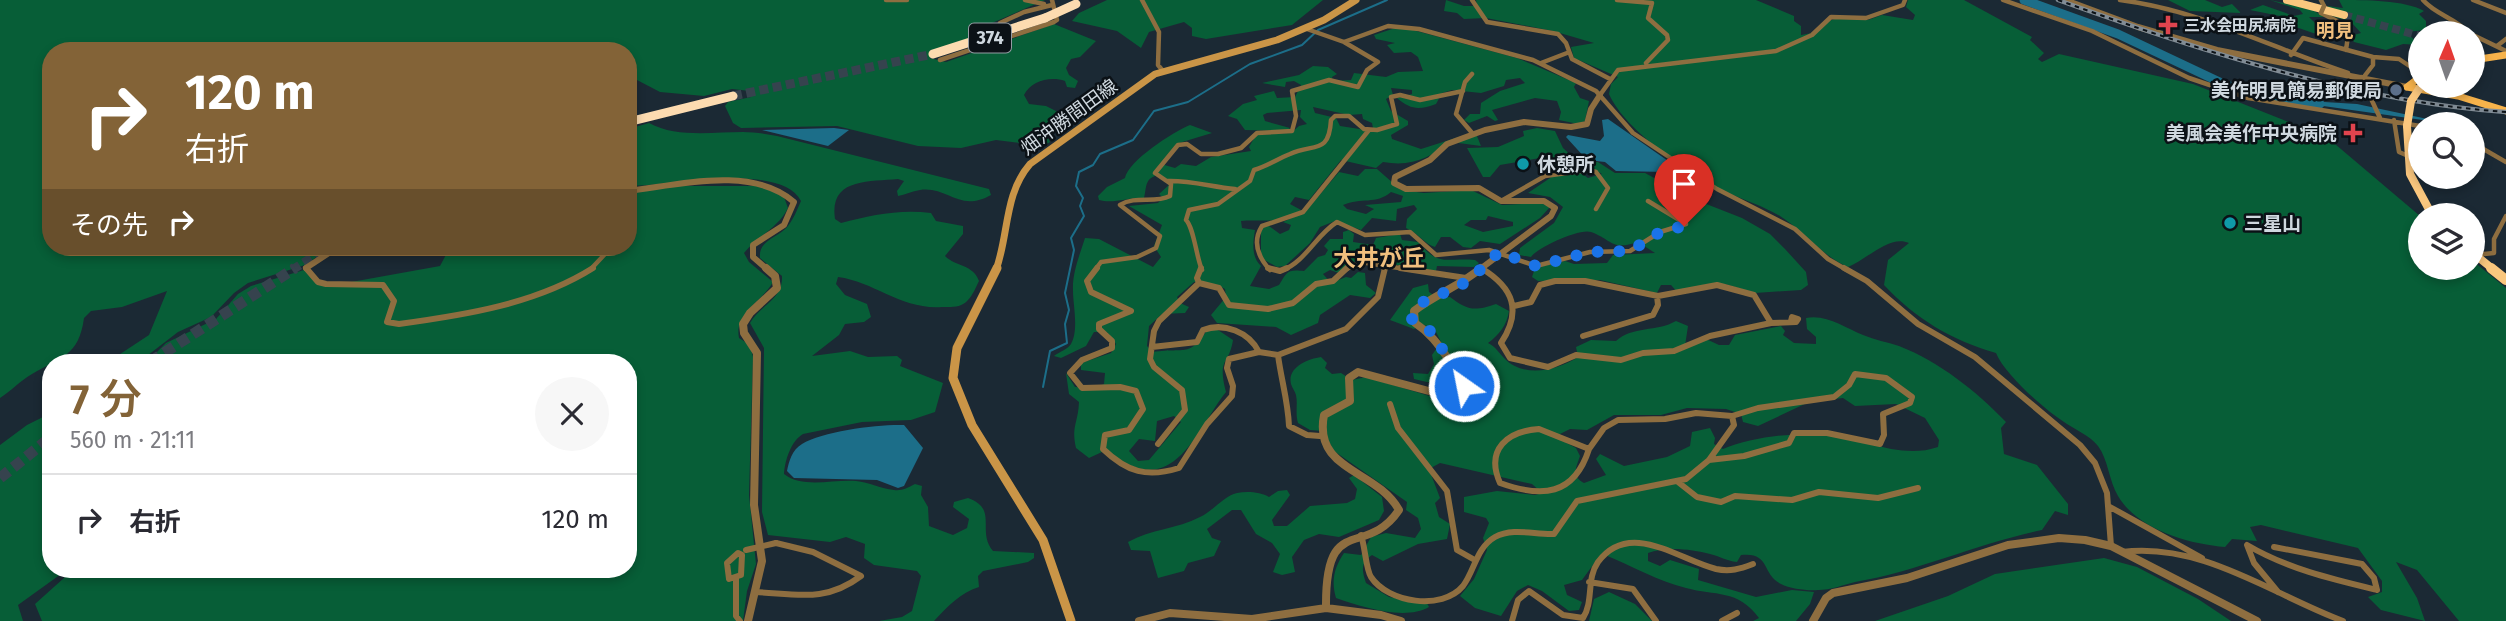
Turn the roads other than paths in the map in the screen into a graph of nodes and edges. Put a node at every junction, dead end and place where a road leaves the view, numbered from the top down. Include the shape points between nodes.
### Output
1 (886, 0) edge
2 (907, 0) edge
3 (1025, 0) edge
4 (1086, 0) edge
5 (1142, 0) edge
6 (1356, 0) edge
7 (1472, 0) edge
8 (1617, 0) edge
9 (1905, 0) edge
10 (2003, 0) edge
11 (2065, 0) edge
12 (2120, 0) edge
13 (2287, 0) edge
14 (2321, 0) edge
15 (2425, 0) edge
16 (2434, 0) edge
17 (2473, 0) edge
18 (1052, 3) edge
19 (2506, 13) edge
20 (2344, 15) tunnel mouth
21 (2458, 21) edge
22 (1000, 23) dead end
23 (1311, 31) junction
24 (2506, 39) edge
25 (2485, 40) edge
26 (1344, 42) junction
27 (2497, 46) junction
28 (2346, 50) junction
29 (1567, 53) junction
30 (2506, 53) edge
31 (2291, 55) junction
32 (937, 57) joint
33 (2373, 57) junction
34 (2485, 59) edge
35 (1540, 63) junction
36 (1639, 65) junction
37 (2408, 66) edge
38 (1163, 72) junction
39 (1472, 74) dead end
40 (2363, 78) junction
41 (1610, 79) junction
42 (2407, 87) edge
43 (1462, 91) junction
44 (1600, 95) junction
45 (733, 96) tunnel mouth
46 (2371, 98) joint
47 (2414, 98) edge
48 (2463, 98) edge
49 (2506, 111) edge
50 (2380, 117) junction
51 (637, 120) edge
52 (2394, 121) junction
53 (2408, 124) edge
54 (1369, 130) junction
55 (1473, 134) junction
56 (2485, 150) edge
57 (2406, 155) junction
58 (2506, 162) edge
59 (1167, 181) junction
60 (1235, 189) junction
61 (637, 190) edge
62 (1501, 201) junction
63 (1648, 201) dead end
64 (2423, 203) edge
65 (1596, 209) dead end
66 (2506, 216) edge
67 (1499, 252) junction
68 (2485, 253) edge
69 (324, 256) edge
70 (604, 256) edge
71 (2485, 263) edge
72 (1385, 266) junction
73 (306, 268) joint
74 (1481, 268) junction
75 (1470, 278) junction
76 (2506, 280) edge
77 (1199, 283) junction
78 (1657, 296) junction
79 (1514, 306) junction
80 (1791, 321) dead end
81 (1771, 323) junction
82 (1583, 335) dead end
83 (1152, 347) junction
84 (1259, 352) junction
85 (1278, 355) junction
86 (1390, 404) dead end
87 (1732, 415) junction
88 (1320, 436) junction
89 (1158, 444) dead end
90 (1589, 449) junction
91 (1709, 460) junction
92 (1678, 482) junction
93 (1919, 488) dead end
94 (2110, 507) junction
95 (1360, 534) junction
96 (2111, 545) junction
97 (2274, 547) dead end
98 (2122, 552) junction
99 (738, 553) junction
100 (1473, 559) junction
101 (2203, 559) junction
102 (1753, 564) dead end
103 (736, 578) junction
104 (1589, 582) junction
105 (755, 592) junction
106 (2278, 592) junction
107 (1326, 608) junction
108 (1737, 612) dead end
109 (1363, 616) edge
110 (740, 621) edge
111 (748, 621) edge
112 (1070, 621) edge
113 (1139, 621) edge
114 (1401, 621) edge
115 (1512, 621) edge
116 (1656, 621) edge
117 (1722, 621) edge
118 (1813, 621) edge
119 (2257, 621) edge
120 (2343, 621) edge

1 - 2 street
3 - 18 street
4 - 32 highway, 374, bridge
5 - 38 street via 1159,32 1158,66
6 - 23 main road, 畑沖勝間田線
7 - 29 street via 1487,22 1559,34
8 - 36 street via 1652,3 1648,18 1668,38 1653,59
9 - 36 street via 1903,5 1872,17 1831,17 1812,35 1776,51
10 - 50 street via 2092,31 2175,72 2234,93
11 - 40 street via 2173,38
12 - 31 street via 2234,30
13 - 20 highway
14 - 28 street, bridge via 2321,13 2337,20 2348,36
15 - 16 street
15 - 21 street via 2431,9
17 - 19 street
18 - 22 street
18 - 32 street via 1054,22
23 - 26 street
23 - 38 main road, 畑沖勝間田線
24 - 27 street
25 - 27 street
26 - 35 street via 1388,26 1404,26
26 - 59 street via 1378,62 1367,70 1361,85 1329,80 1296,88 1292,91 1297,112 1294,130 1257,133 1236,150 1205,155 1187,144 1178,145 1155,173
27 - 30 street
28 - 31 street via 2303,38
28 - 33 street
29 - 35 street
29 - 41 street
30 - 34 main road
31 - 40 street
33 - 37 street via 2399,59
33 - 40 street
35 - 44 street
36 - 41 street via 1618,70
38 - 112 main road, 畑沖勝間田線 via 1023,170 1007,211 999,262 953,362 957,395 1042,539 1057,571
39 - 43 street
40 - 42 street
40 - 46 street
41 - 44 street
43 - 54 street via 1420,100 1391,97 1397,124
43 - 55 street via 1456,114
44 - 55 street via 1591,108 1590,121 1583,126 1524,122
44 - 94 street via 1625,126 1647,143 1717,189 1795,229 1828,259 1867,281 1918,324 1975,357 2080,445 2103,479
45 - 51 highway
46 - 50 street
47 - 57 highway, bridge
48 - 49 main road
50 - 52 street
52 - 53 street
52 - 57 street via 2399,152
54 - 60 street via 1354,125 1349,117 1335,116 1324,145 1254,170 1248,183
54 - 67 street via 1303,212 1264,224 1257,247 1264,265 1277,272 1288,269 1311,248 1317,235 1337,222 1365,235 1410,232 1436,255
55 - 62 street via 1404,170 1394,183 1406,189 1479,188
56 - 58 street
57 - 64 highway via 2407,171
59 - 60 street
59 - 84 street via 1173,188 1166,199 1120,205 1160,233 1159,245 1137,257 1101,262 1087,281 1091,292 1131,311 1099,324 1112,348 1083,359 1070,373 1082,387 1136,391 1143,409 1129,430 1105,435 1103,449 1131,472 1179,468 1207,424 1232,396 1229,359
60 - 77 street via 1218,204 1194,208 1186,215 1201,266
61 - 105 street via 677,184 753,184 783,190 794,202 784,225 753,245 752,257 778,282 773,295 745,317 742,325 757,353 754,506 762,561
62 - 65 street via 1545,176 1589,170 1608,188
62 - 67 street via 1544,201 1555,208
63 - 67 street via 1686,224 1660,232 1630,251 1590,252 1536,266
66 - 68 street via 2494,239 2494,253
67 - 74 street
69 - 73 street
70 - 73 street via 596,269 558,287 484,310 399,324 387,322 394,301 383,285 326,284
71 - 76 highway
72 - 75 street
72 - 77 street via 1354,264 1338,278 1316,284 1293,303 1268,309 1229,305 1219,288
72 - 85 street via 1378,296 1353,323
74 - 75 street
74 - 79 street via 1500,281
75 - 88 street via 1429,298 1412,315 1415,323 1434,335 1462,377 1462,390 1439,393 1358,372 1349,378 1350,401 1324,415
77 - 83 street via 1159,321
78 - 79 street via 1595,282 1554,282 1540,285 1531,302
78 - 81 street via 1686,295 1719,286 1754,295
78 - 82 street via 1653,315
79 - 81 street via 1511,328 1502,343 1504,351 1510,358 1536,366 1555,365 1576,355 1615,360 1674,351 1710,336
80 - 81 street
83 - 84 street via 1191,344 1203,330 1217,326 1250,339
83 - 89 street via 1154,367 1178,386 1185,404 1182,415
84 - 85 street
85 - 88 street via 1289,399 1289,426
86 - 100 street via 1402,433 1445,487 1454,513 1457,550
87 - 90 street via 1696,413 1618,420 1604,428
87 - 91 street via 1734,425
87 - 91 street via 1834,397 1855,374 1863,372 1882,376 1912,397 1901,408 1883,414 1880,444 1827,433 1794,433 1788,443 1765,451
88 - 95 street via 1334,457 1397,503 1399,510 1391,521
90 - 90 street via 1586,468 1559,488 1536,492 1512,488 1495,475 1501,446 1511,433 1539,429
91 - 92 street
92 - 93 street via 1697,496 1721,502 1751,495 1792,500 1819,492 1878,498
92 - 100 street via 1586,497 1570,507 1554,534 1510,531 1489,541
94 - 96 street
94 - 101 street
95 - 100 street via 1369,575 1406,598 1433,600 1455,593
95 - 107 street via 1331,555
96 - 98 street
96 - 118 street via 2074,538 2019,541 1905,579 1833,593
97 - 106 street via 2362,564 2377,590 2307,573 2246,545
98 - 101 street via 2152,550
98 - 119 street
99 - 103 street via 742,555 742,572
99 - 103 street via 727,563 727,577
99 - 105 street, bridge via 776,543 813,552 861,576 828,595
101 - 106 street
102 - 104 street via 1738,569 1701,564 1638,541 1609,551 1594,567
103 - 110 street via 736,616
104 - 115 street via 1589,605 1583,618 1563,615 1530,591 1518,600
104 - 116 street via 1633,589
105 - 111 street
106 - 120 street
107 - 109 street
107 - 113 street via 1252,619 1170,613
108 - 117 street
109 - 114 street

